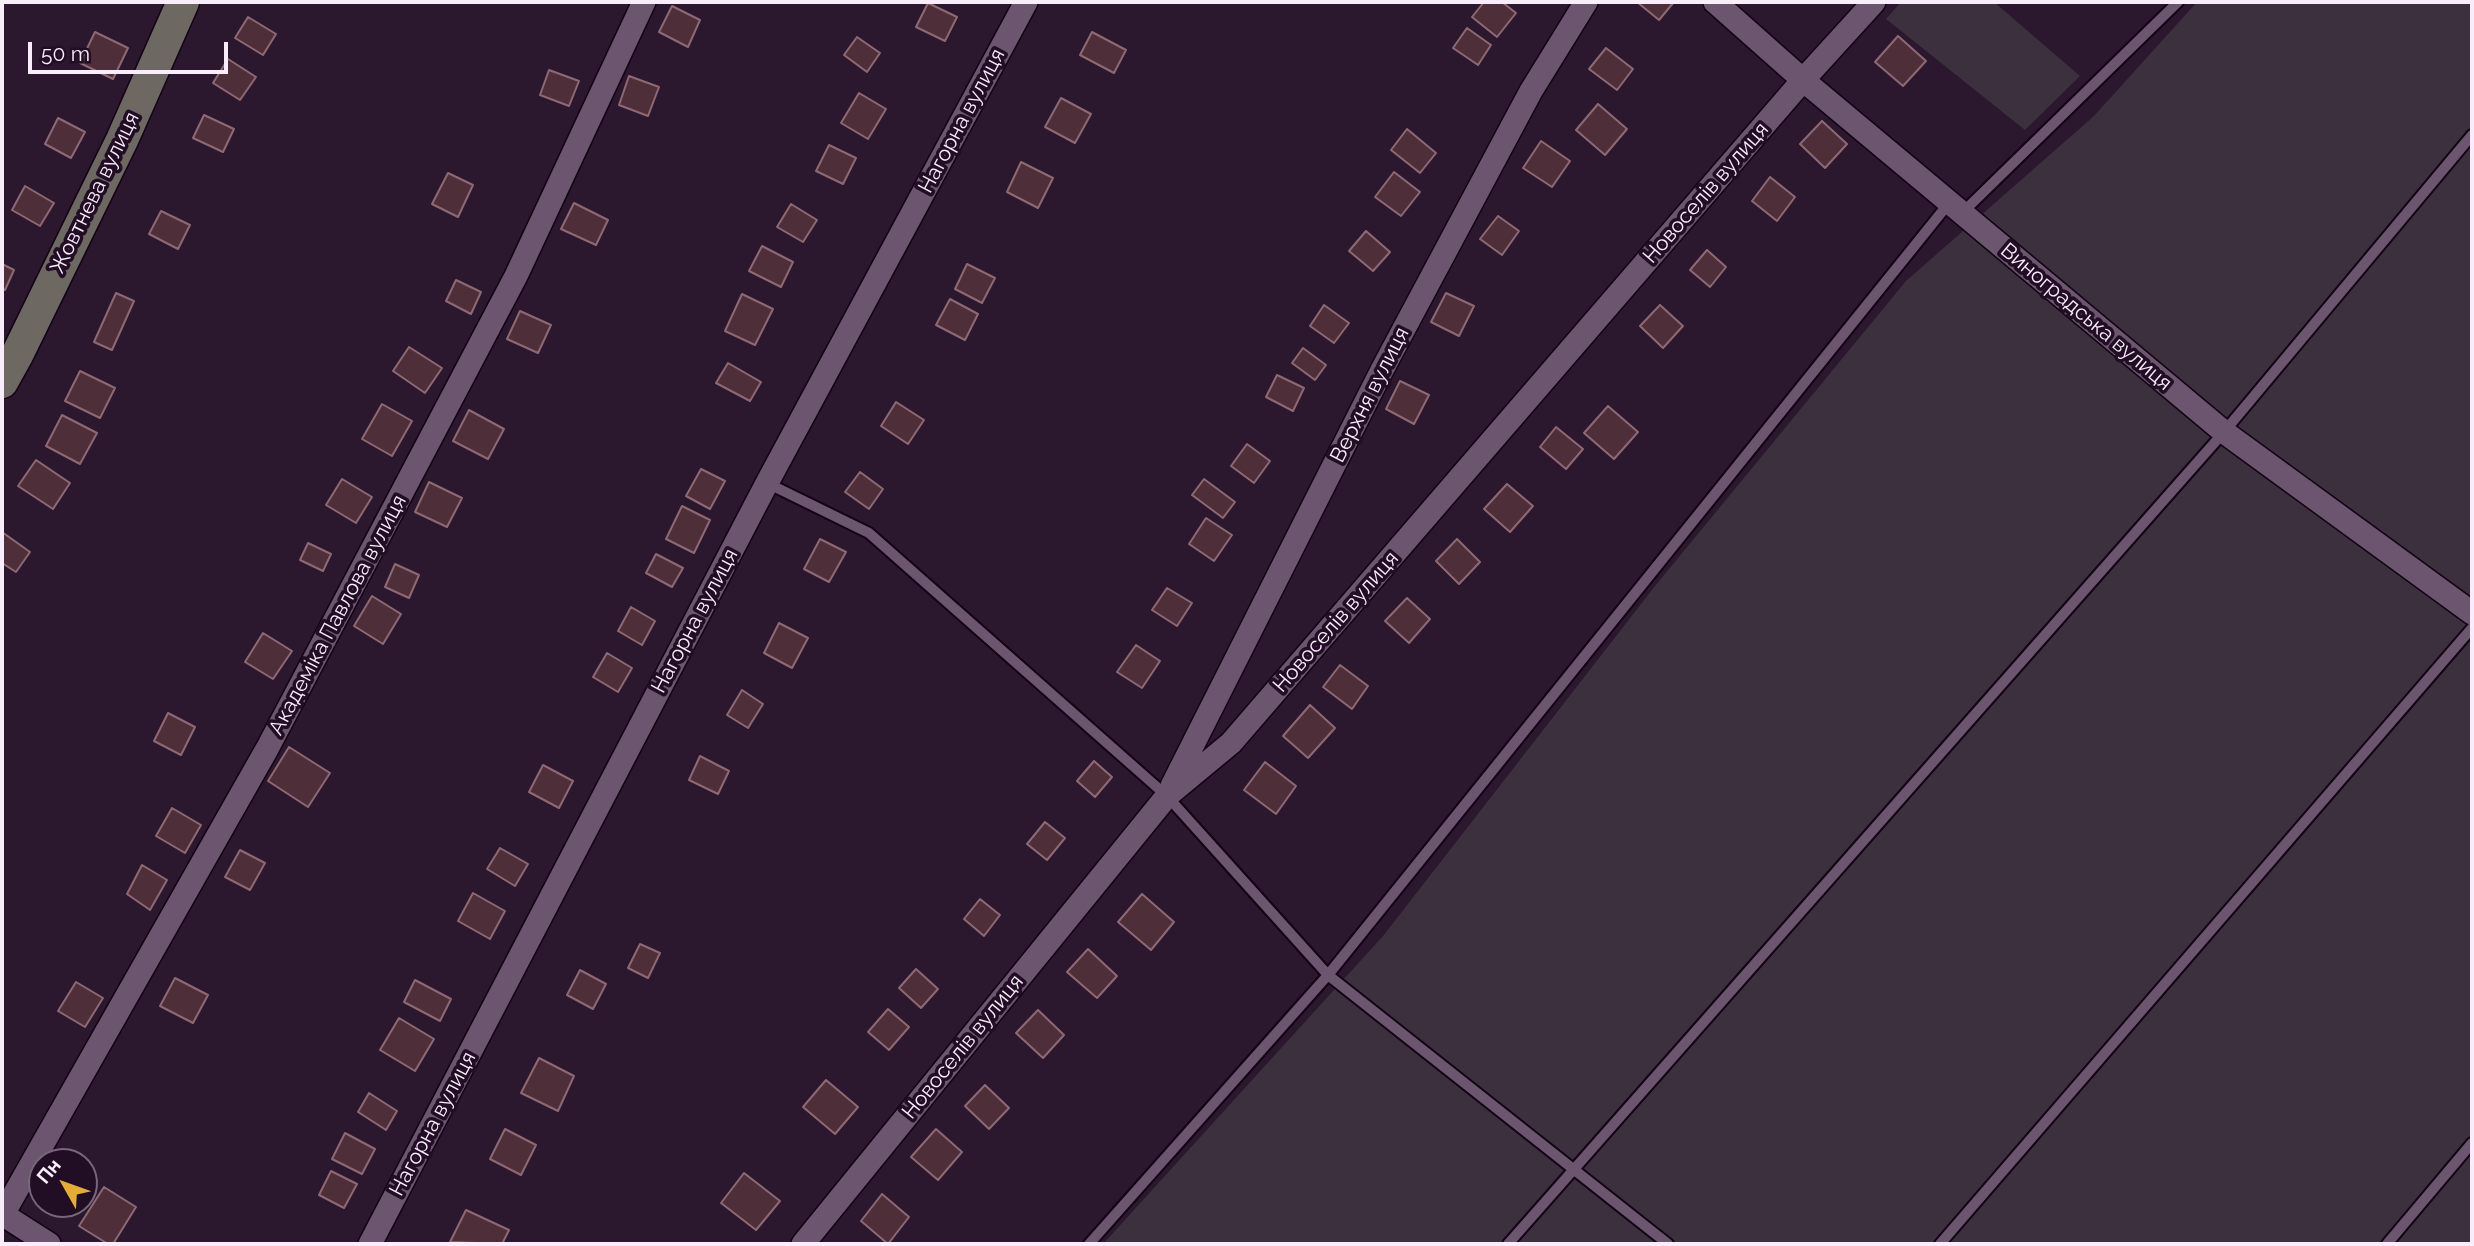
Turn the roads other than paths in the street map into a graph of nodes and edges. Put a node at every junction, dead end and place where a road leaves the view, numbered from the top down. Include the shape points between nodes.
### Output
1 (183, 2) edge
2 (645, 2) edge
3 (1026, 2) edge
4 (1586, 2) edge
5 (1715, 2) edge
6 (1874, 2) edge
7 (2178, 2) edge
8 (1803, 80) junction
9 (2472, 135) edge
10 (1955, 208) junction
11 (2, 382) edge
12 (2224, 432) junction
13 (767, 483) junction
14 (2472, 613) edge
15 (2472, 628) edge
16 (1167, 796) junction
17 (1328, 975) junction
18 (2472, 1143) edge
19 (1572, 1170) junction
20 (2, 1214) edge
21 (49, 1244) edge
22 (370, 1244) edge
23 (803, 1244) edge
24 (1089, 1244) edge
25 (1508, 1244) edge
26 (1668, 1244) edge
27 (1940, 1244) edge
28 (2387, 1244) edge

1 - 11 main road, Жовтнева вулиця via 122,140
2 - 20 street, Академіка Павлова вулиця via 516,276 267,749
3 - 13 street, Нагорна вулиця
4 - 16 street, Верхня вулиця via 1531,91 1382,370
5 - 8 street, Виноградська вулиця
6 - 8 street, Новоселів вулиця
7 - 10 lane via 2071,109
8 - 10 street, Виноградська вулиця
8 - 16 street, Новоселів вулиця via 1231,743
9 - 12 lane
10 - 12 street, Виноградська вулиця
10 - 17 lane
12 - 14 street, Виноградська вулиця
12 - 19 lane
13 - 16 lane via 869,533
13 - 22 street, Нагорна вулиця
15 - 27 lane
16 - 17 lane
16 - 23 street, Новоселів вулиця
17 - 19 lane
17 - 24 lane
18 - 28 lane
19 - 25 lane
19 - 26 lane
20 - 21 street

